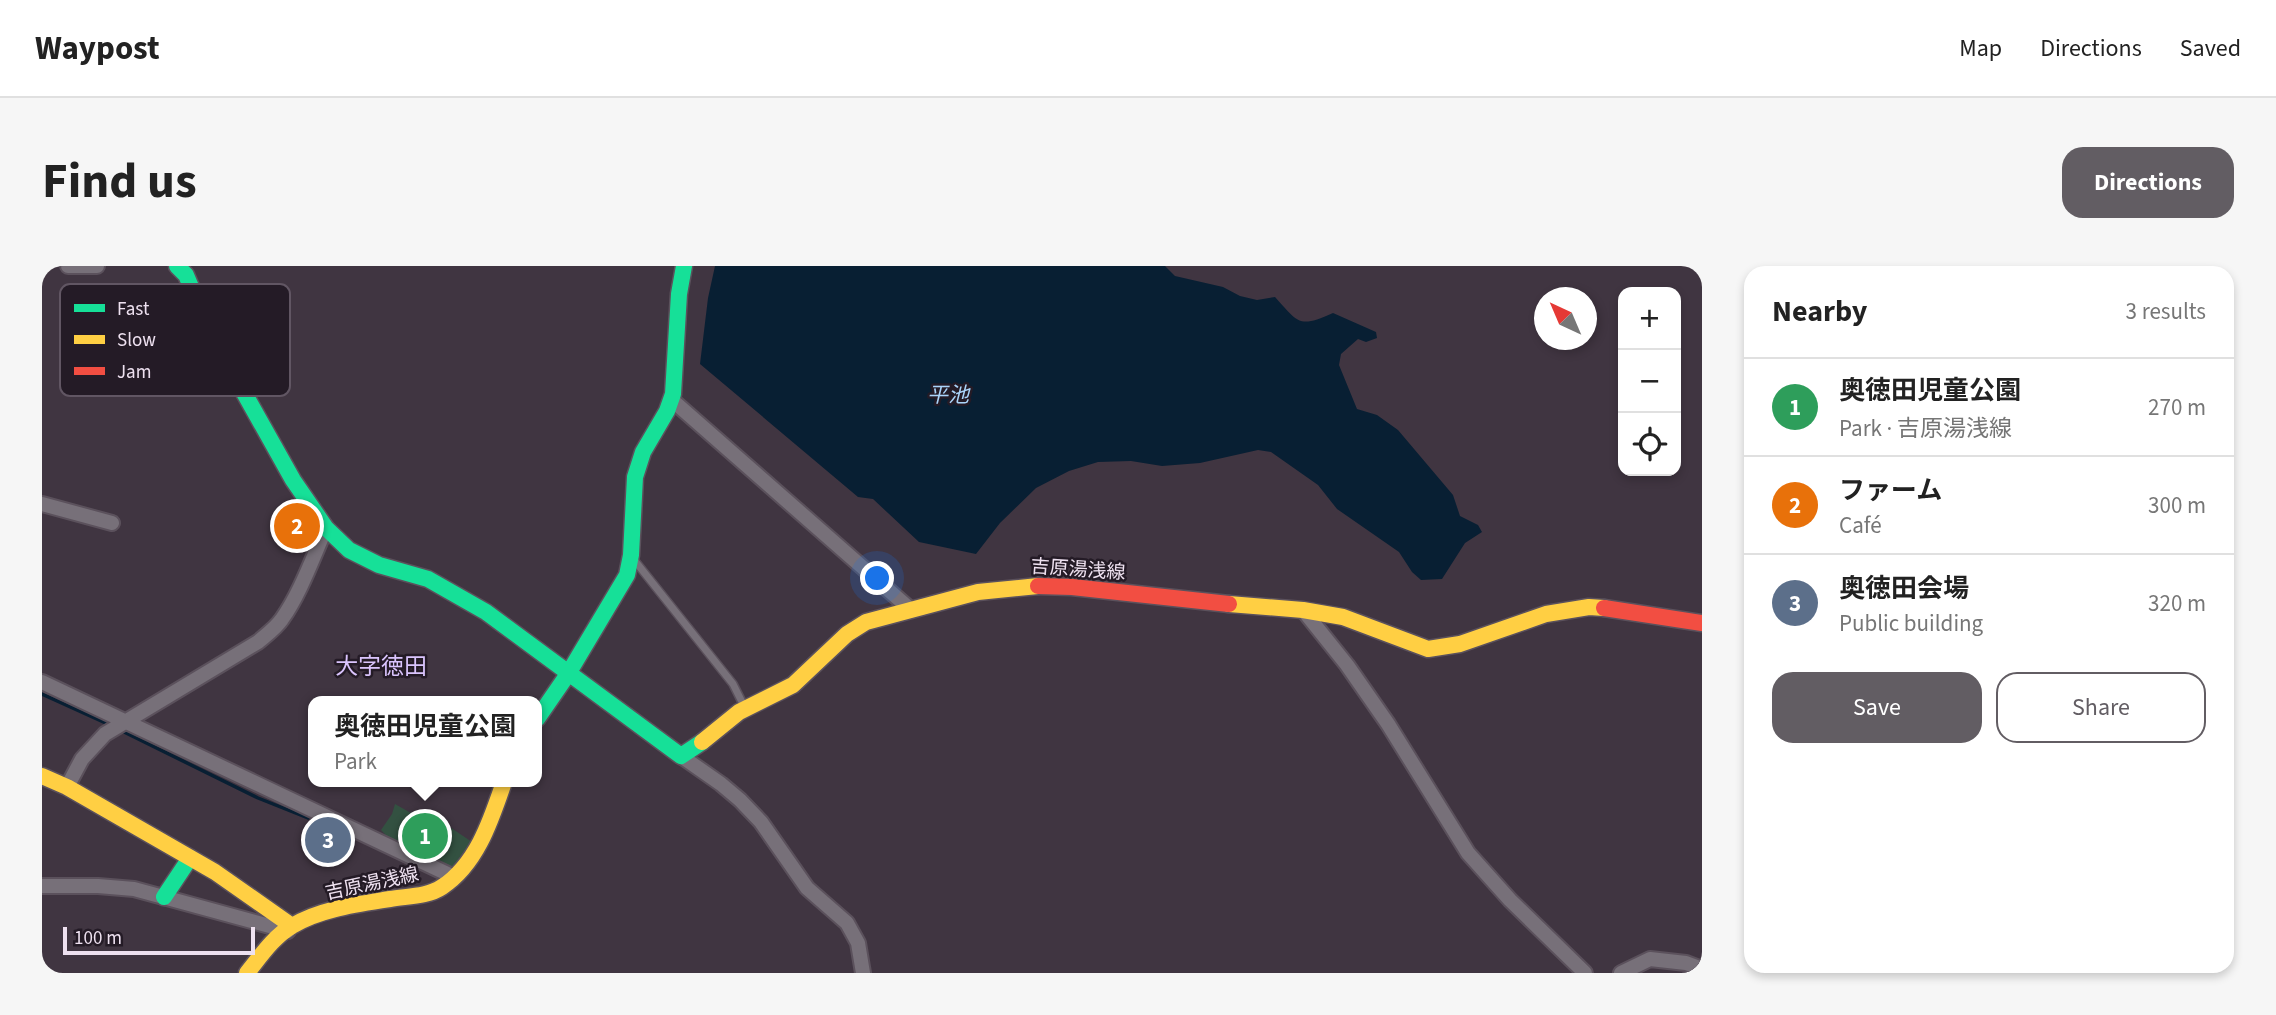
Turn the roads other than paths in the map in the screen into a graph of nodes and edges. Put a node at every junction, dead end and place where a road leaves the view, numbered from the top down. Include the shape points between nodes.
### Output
1 (68, 266) edge
2 (97, 266) edge
3 (177, 266) edge
4 (684, 266) edge
5 (190, 284) edge
6 (246, 396) edge
7 (672, 400) junction
8 (42, 504) edge
9 (112, 523) dead end
10 (327, 528) junction
11 (631, 555) junction
12 (910, 609) junction
13 (1303, 610) junction
14 (1702, 623) edge
15 (568, 674) junction
16 (42, 682) edge
17 (745, 708) junction
18 (542, 712) edge
19 (124, 721) junction
20 (681, 756) junction
21 (42, 776) edge
22 (502, 787) edge
23 (67, 788) junction
24 (190, 858) junction
25 (454, 877) junction
26 (42, 886) edge
27 (164, 897) junction
28 (290, 928) junction
29 (1702, 969) edge
30 (247, 973) edge
31 (863, 973) edge
32 (1585, 973) edge
33 (1621, 973) edge

1 - 2 street
3 - 5 main road
4 - 7 main road
6 - 10 main road via 293,480
7 - 11 main road via 643,452 635,477
7 - 12 street
8 - 9 street
10 - 15 main road via 349,550 379,565 428,579 466,599
10 - 19 street via 282,620 271,631
11 - 15 main road via 616,597
11 - 17 lane via 733,684
12 - 13 main road, 吉原湯浅線 via 978,592 1027,586
12 - 17 main road, 吉原湯浅線 via 858,626 793,685
13 - 14 main road, 吉原湯浅線 via 1343,617 1438,649 1568,610 1615,608
13 - 32 street via 1381,714 1468,853
15 - 18 main road
15 - 20 main road
16 - 19 street
17 - 20 main road, 吉原湯浅線
19 - 23 street via 90,749
19 - 25 street
20 - 31 street via 740,800 807,888 847,923 859,943
21 - 23 main road
22 - 25 main road, 吉原湯浅線 via 482,839
23 - 24 main road
24 - 27 main road
24 - 28 main road
25 - 28 main road, 吉原湯浅線 via 434,892 325,914
26 - 27 street via 116,887
27 - 28 street
28 - 30 main road, 吉原湯浅線
29 - 33 street via 1650,959

